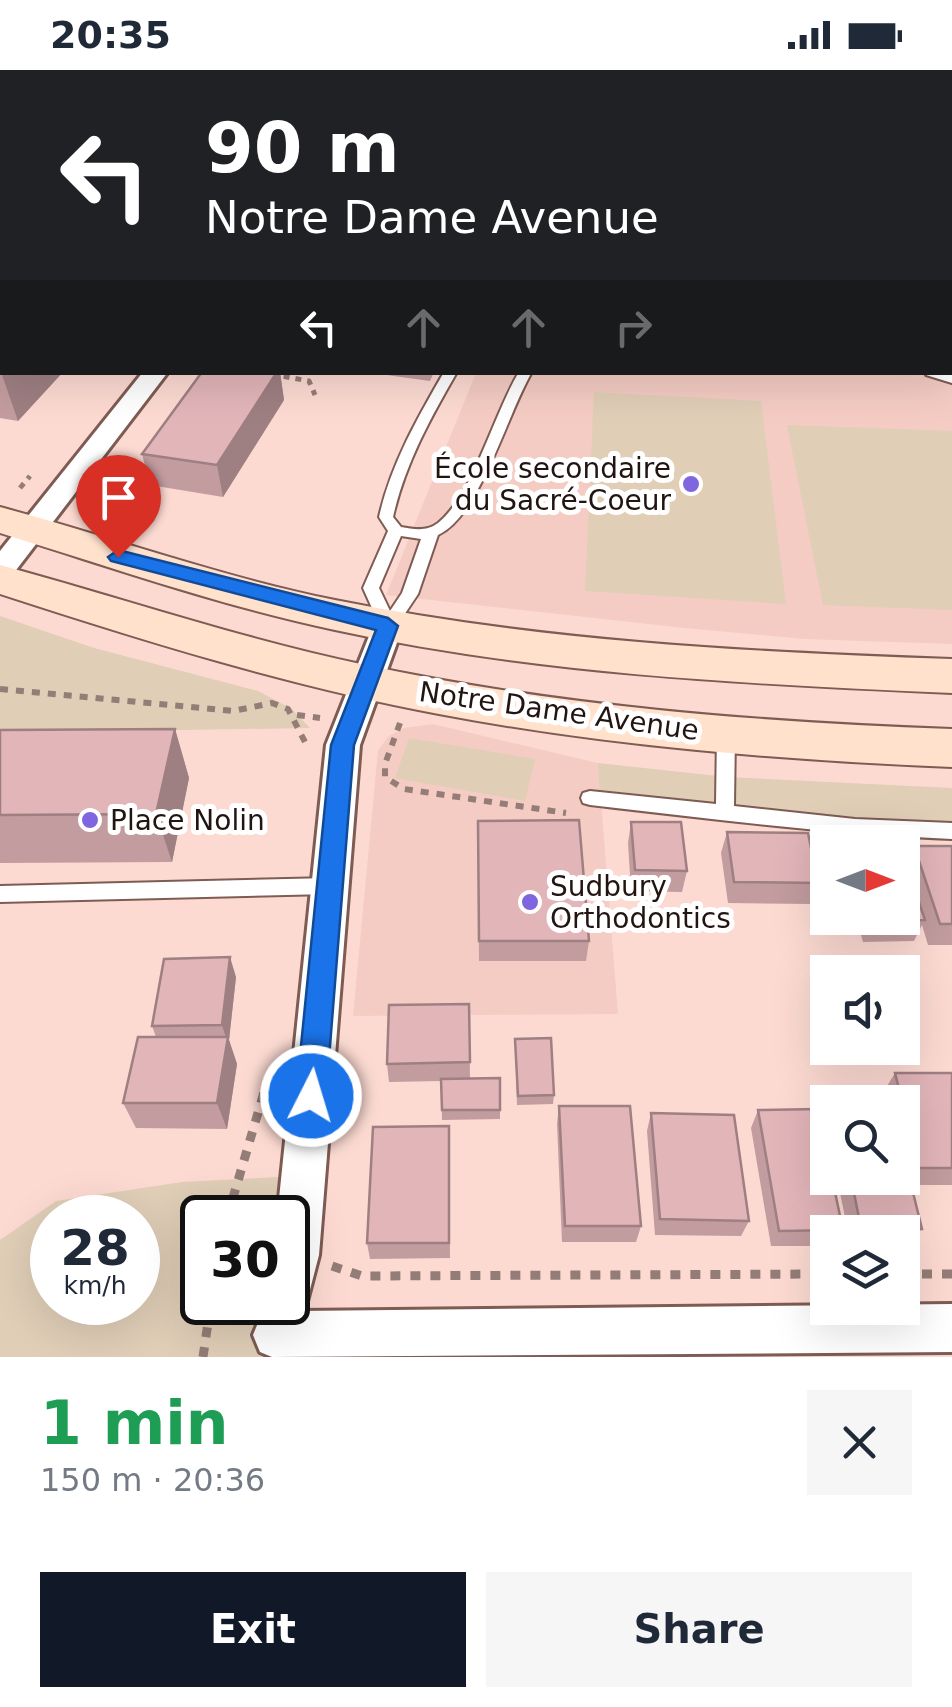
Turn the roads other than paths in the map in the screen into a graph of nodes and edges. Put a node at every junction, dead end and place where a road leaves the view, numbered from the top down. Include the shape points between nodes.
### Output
1 (153, 375) edge
2 (450, 375) edge
3 (524, 375) edge
4 (16, 524) edge
5 (396, 531) junction
6 (430, 534) junction
7 (0, 571) edge
8 (0, 579) edge
9 (388, 626) junction
10 (952, 676) edge
11 (388, 686) junction
12 (726, 733) junction
13 (952, 748) edge
14 (584, 806) road end
15 (725, 813) junction
16 (952, 830) edge
17 (330, 886) junction
18 (0, 894) edge
19 (296, 1195) edge
20 (310, 1309) edge
21 (952, 1328) edge

1 - 4 street
2 - 5 lane via 414,436 390,496 386,517
3 - 6 lane via 450,521
4 - 7 street
4 - 9 main road, Notre Dame Avenue via 147,566
5 - 6 lane
5 - 9 lane via 371,588
6 - 9 lane via 410,594
8 - 11 main road, Notre Dame Avenue via 128,620
9 - 10 main road, Notre Dame Avenue via 555,651 764,670
9 - 11 street
11 - 12 main road, Notre Dame Avenue
11 - 17 street via 342,745
12 - 13 main road, Notre Dame Avenue
12 - 15 lane
14 - 15 lane
15 - 16 lane
17 - 18 lane
17 - 19 street
20 - 21 street

